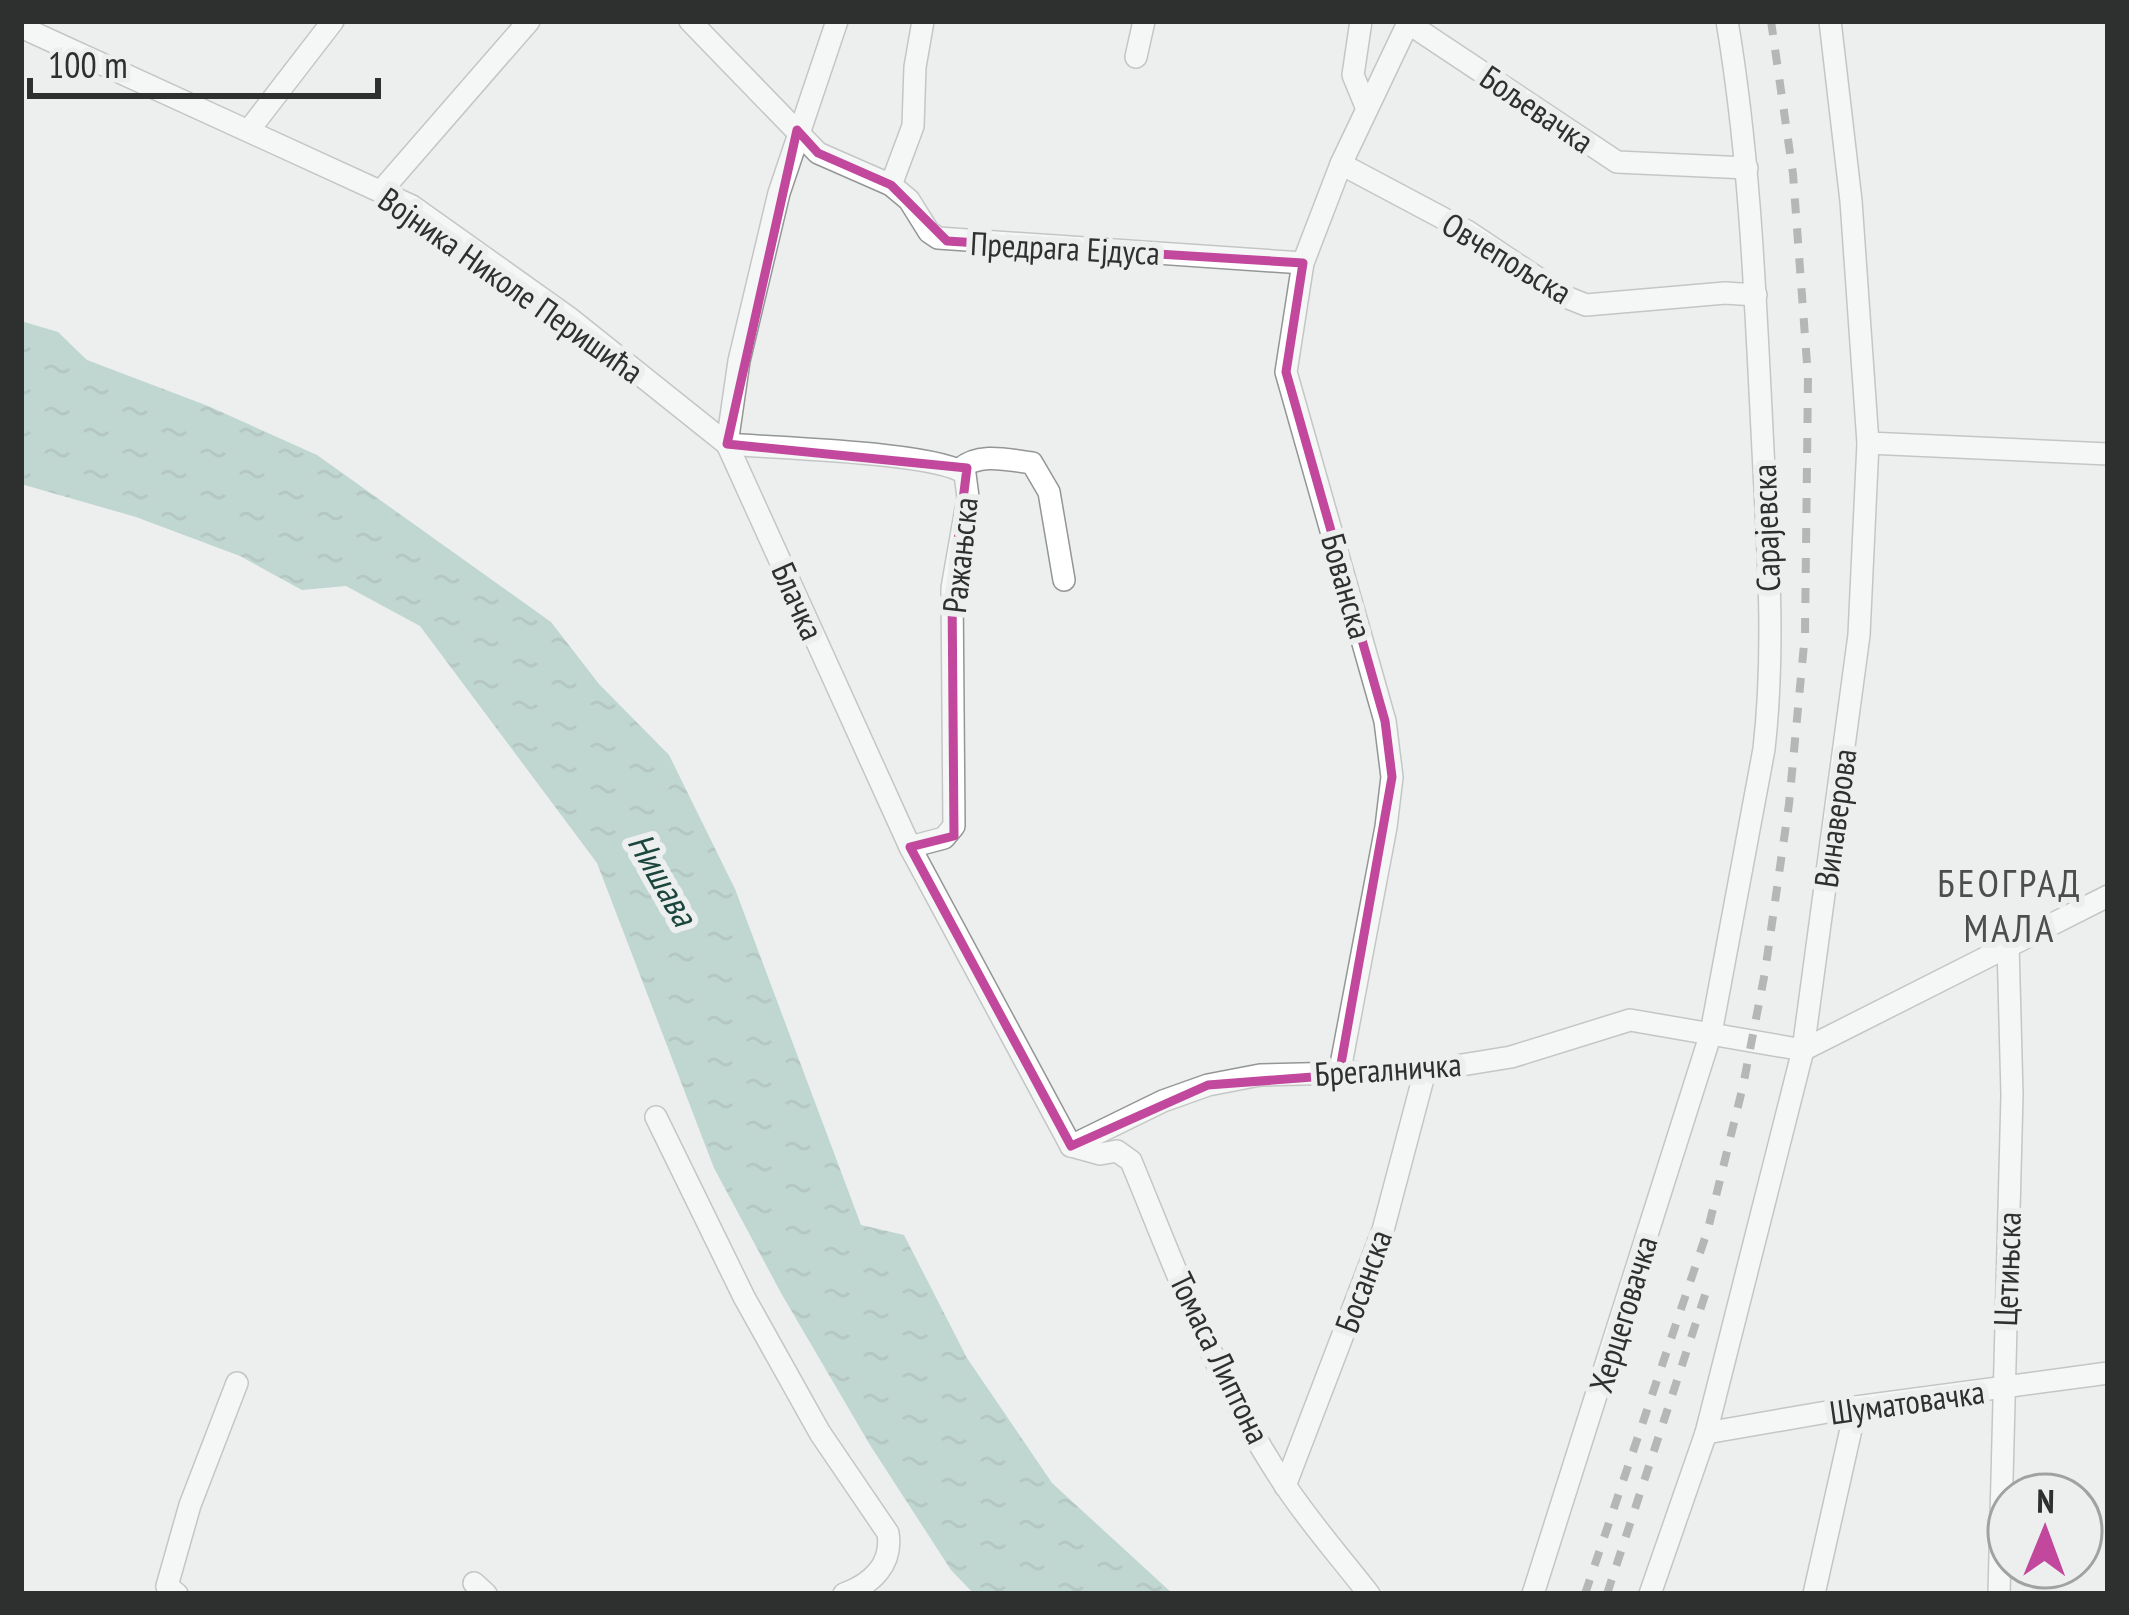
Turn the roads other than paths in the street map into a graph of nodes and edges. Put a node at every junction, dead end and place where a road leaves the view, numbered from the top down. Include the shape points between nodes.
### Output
1 (333, 21) edge
2 (529, 21) edge
3 (690, 21) edge
4 (837, 21) edge
5 (923, 21) edge
6 (1144, 21) edge
7 (1361, 21) edge
8 (1727, 21) edge
9 (1830, 21) edge
10 (1409, 22) edge
11 (21, 28) edge
12 (1136, 57) dead end
13 (1366, 109) junction
14 (249, 130) junction
15 (797, 130) junction
16 (1341, 164) junction
17 (1747, 168) junction
18 (891, 184) junction
19 (382, 190) junction
20 (1304, 263) junction
21 (1756, 295) junction
22 (1868, 443) junction
23 (727, 445) junction
24 (2108, 454) edge
25 (960, 469) junction
26 (1064, 580) dead end
27 (910, 847) junction
28 (2108, 896) edge
29 (2008, 944) junction
30 (1711, 1033) junction
31 (1803, 1051) junction
32 (1425, 1071) junction
33 (1340, 1075) junction
34 (656, 1117) dead end
35 (1071, 1146) junction
36 (2108, 1373) edge
37 (237, 1383) dead end
38 (2004, 1388) junction
39 (1856, 1407) junction
40 (1706, 1433) junction
41 (1285, 1486) junction
42 (169, 1591) edge
43 (859, 1592) edge
44 (1369, 1594) edge
45 (1533, 1594) edge
46 (1650, 1594) edge
47 (1814, 1594) edge
48 (1999, 1594) edge

1 - 14 street
2 - 19 street
3 - 15 street, Предрага Ејдуса
4 - 15 street
5 - 18 street via 913,126
6 - 12 street
7 - 13 street via 1353,75
8 - 17 street, Сарајевска
9 - 22 street, Винаверова
10 - 13 street, Бованска
10 - 17 street, Бољевачка via 1617,162
11 - 14 street, Војника Николе Перишића
13 - 16 street, Бованска
14 - 19 street, Војника Николе Перишића
15 - 18 street, Предрага Ејдуса via 818,153
15 - 23 street
16 - 20 street, Бованска
16 - 21 street, Овчепољска via 1586,305
17 - 21 street, Сарајевска
18 - 20 street, Предрага Ејдуса via 929,232 947,241
19 - 23 street, Војника Николе Перишића via 568,317
20 - 33 street, Бованска via 1286,372 1385,721 1392,777
21 - 30 street, Сарајевска via 1768,709
22 - 24 street
22 - 31 street, Винаверова via 1858,635
23 - 25 street, Ражањска
23 - 27 street, Блачка
25 - 26 street via 987,458 1032,463 1049,492
25 - 27 street, Ражањска via 968,497 952,588 954,826 944,838
27 - 35 street, Блачка
28 - 29 street
29 - 31 street
29 - 38 street, Цетињска
30 - 31 street, Брегалничка
30 - 32 street, Брегалничка via 1630,1020 1511,1057
30 - 45 street, Херцеговачка
31 - 40 street, Винаверова
32 - 33 street, Брегалничка
32 - 41 street, Босанска via 1383,1230
33 - 35 street, Брегалничка via 1260,1075 1208,1085
34 - 43 street via 755,1317 888,1533 884,1567
35 - 41 street, Томаса Липтона via 1117,1151 1130,1161 1197,1321
36 - 38 street, Шуматовачка
37 - 42 street via 190,1504
38 - 39 street, Шуматовачка
38 - 48 street, Цетињска
39 - 40 street, Шуматовачка
39 - 47 street
40 - 46 street, Винаверова
41 - 44 street, Томаса Липтона

